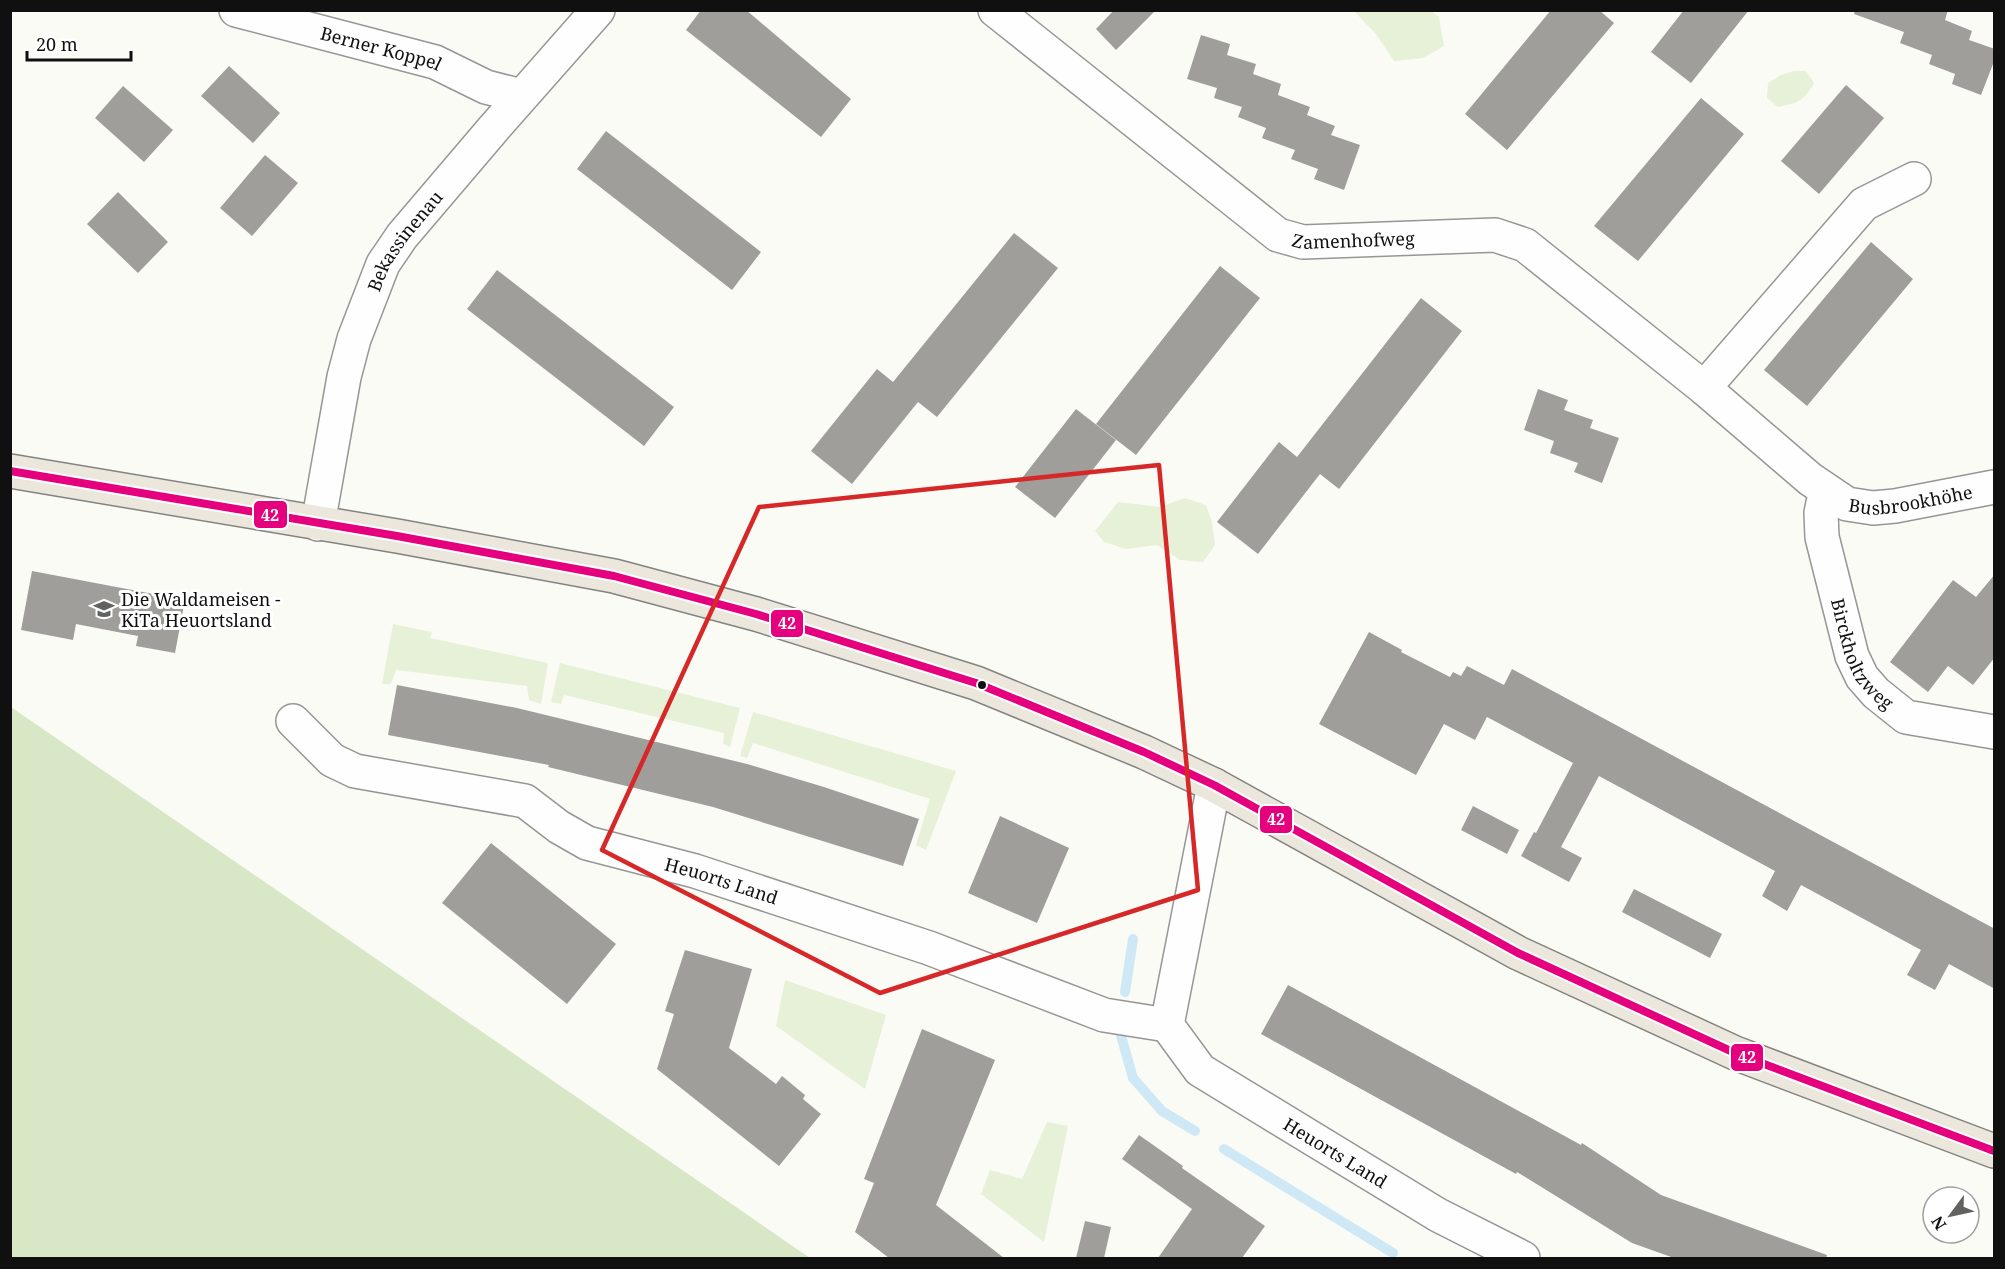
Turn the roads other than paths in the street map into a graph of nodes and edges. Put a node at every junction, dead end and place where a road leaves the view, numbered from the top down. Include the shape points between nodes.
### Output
1 (236, 10) edge
2 (598, 10) edge
3 (995, 10) edge
4 (521, 96) junction
5 (1914, 179) dead end
6 (1704, 388) junction
7 (10, 471) edge
8 (1995, 487) edge
9 (1829, 493) junction
10 (318, 524) junction
11 (293, 721) dead end
12 (1995, 732) edge
13 (1214, 785) junction
14 (1167, 1025) junction
15 (1995, 1151) edge
16 (1523, 1258) edge

1 - 4 street, Berner Koppel via 435,62 486,87
2 - 4 street, Bekassinenau
3 - 6 street, Zamenhofweg via 1278,235 1303,242 1495,234 1525,244
4 - 10 street, Bekassinenau via 402,236 383,264 344,377
5 - 6 street via 1864,204
6 - 9 street, Zamenhofweg
7 - 10 main road
8 - 9 street, Busbrookhöhe via 1873,508 1847,504
9 - 12 street, Birckholtzweg via 1821,513 1822,537 1852,656 1862,676 1906,717
10 - 13 main road via 614,576 756,614 976,683
11 - 14 street, Heuorts Land via 332,760 355,771 525,801 587,843 695,870 929,948 1104,1015
13 - 14 street
13 - 15 main road via 1518,953 1735,1053
14 - 16 street, Heuorts Land via 1200,1070 1438,1215

